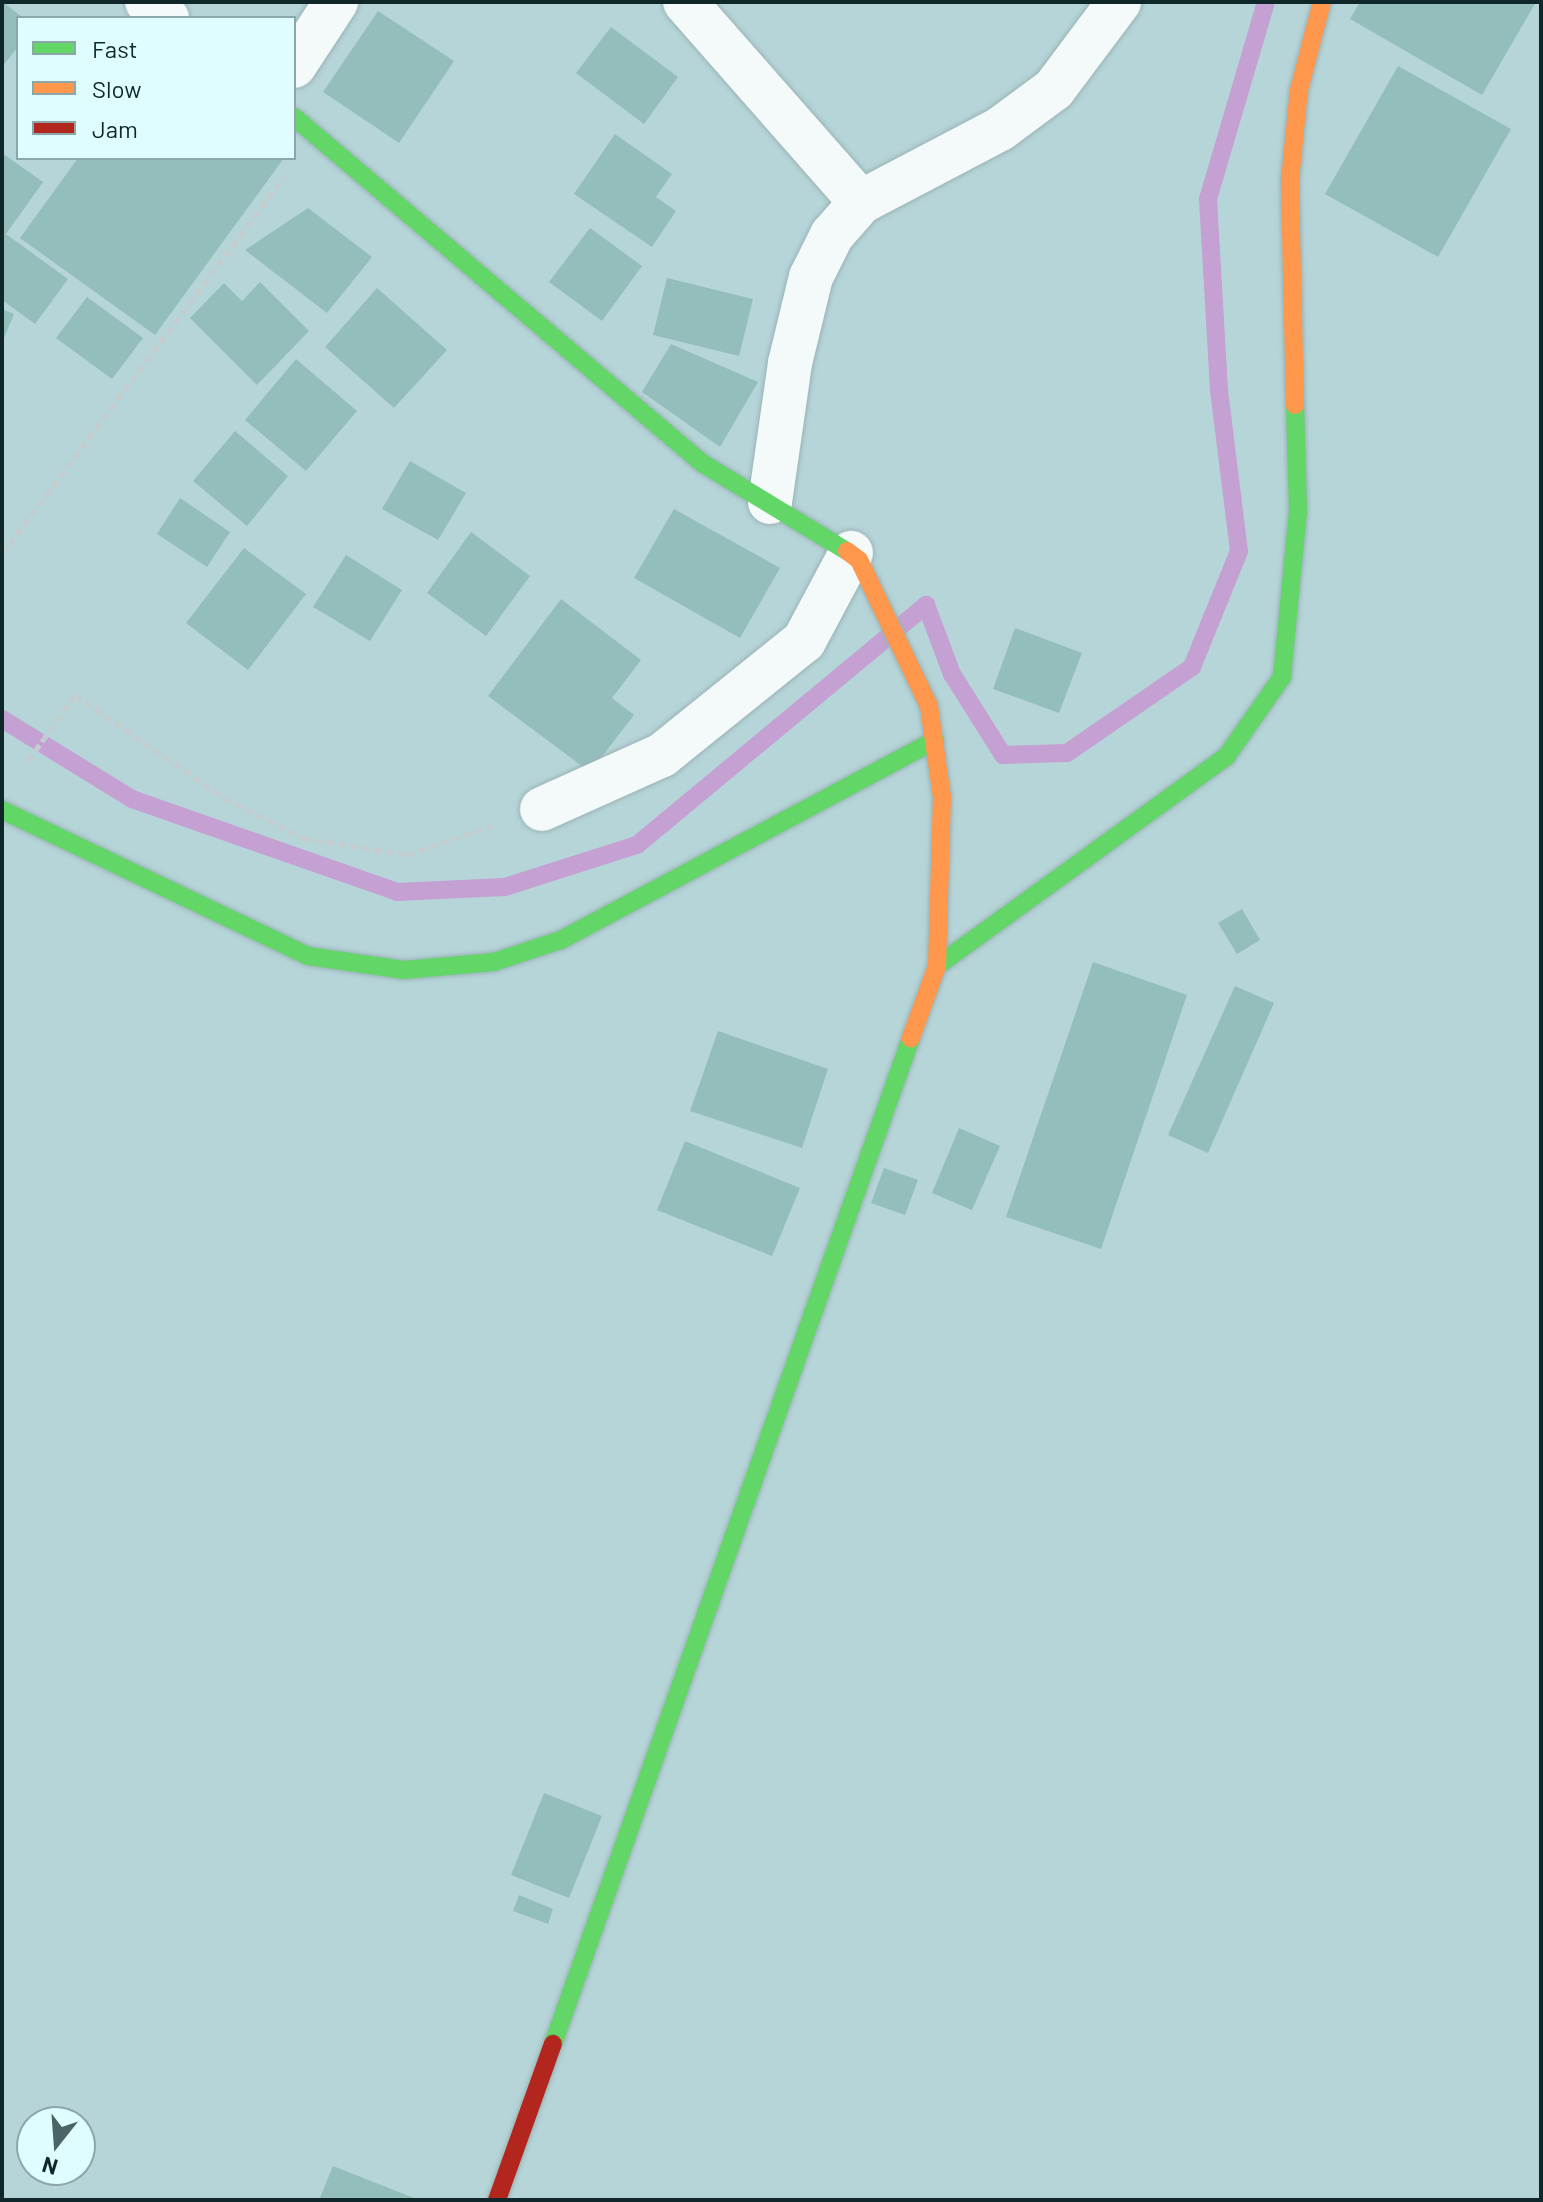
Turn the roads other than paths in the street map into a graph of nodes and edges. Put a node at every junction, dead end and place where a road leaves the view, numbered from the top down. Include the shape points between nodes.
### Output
1 (147, 2) edge
2 (336, 2) edge
3 (685, 2) edge
4 (1119, 2) edge
5 (1322, 2) edge
6 (164, 16) edge
7 (296, 63) edge
8 (296, 118) edge
9 (861, 202) junction
10 (770, 502) junction
11 (860, 564) junction
12 (935, 740) junction
13 (542, 809) road end
14 (2, 810) edge
15 (937, 966) junction
16 (497, 2200) edge

1 - 6 street
2 - 7 street
3 - 9 street
4 - 9 street via 1054,89 1000,129
5 - 15 street via 1299,90 1290,181 1298,512 1282,677 1258,721 1226,757
8 - 10 street via 702,463
9 - 10 street via 832,235 811,277
10 - 11 street
11 - 12 street via 929,706
11 - 13 street via 804,641 662,755
12 - 14 street via 561,940 494,962 404,970 308,956
12 - 15 street via 943,874
15 - 16 street

